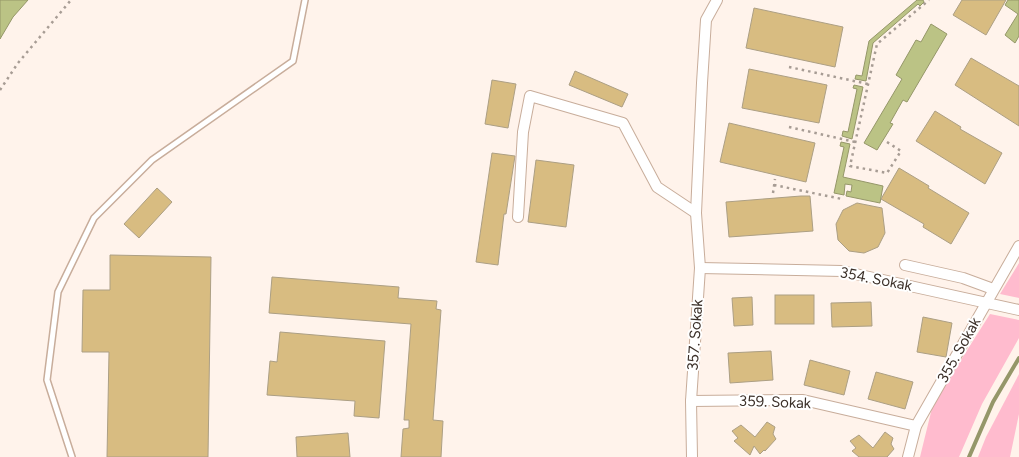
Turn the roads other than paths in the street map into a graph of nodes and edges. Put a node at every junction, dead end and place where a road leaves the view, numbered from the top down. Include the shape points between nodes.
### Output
1 (305, 0) edge
2 (717, 0) edge
3 (696, 213) junction
4 (518, 216) dead end
5 (1019, 246) edge
6 (904, 265) dead end
7 (700, 268) junction
8 (993, 289) junction
9 (986, 302) junction
10 (1019, 310) edge
11 (691, 401) junction
12 (916, 426) junction
13 (72, 457) edge
14 (692, 457) edge
15 (908, 457) edge

1 - 13 lane via 293,61 152,160 94,218 58,292 47,380
2 - 3 street, 357. Sokak via 706,20
3 - 4 street via 657,187 623,123 530,96 523,132
3 - 7 street, 357. Sokak
5 - 8 street, 355. Sokak
6 - 8 street via 963,278
7 - 9 street, 354. Sokak via 842,270
7 - 11 street, 357. Sokak
8 - 9 street, 355. Sokak
9 - 10 street, 354. Sokak
9 - 12 street, 355. Sokak
11 - 12 street, 359. Sokak via 803,400
11 - 14 street, 357. Sokak
12 - 15 street, 355. Sokak

